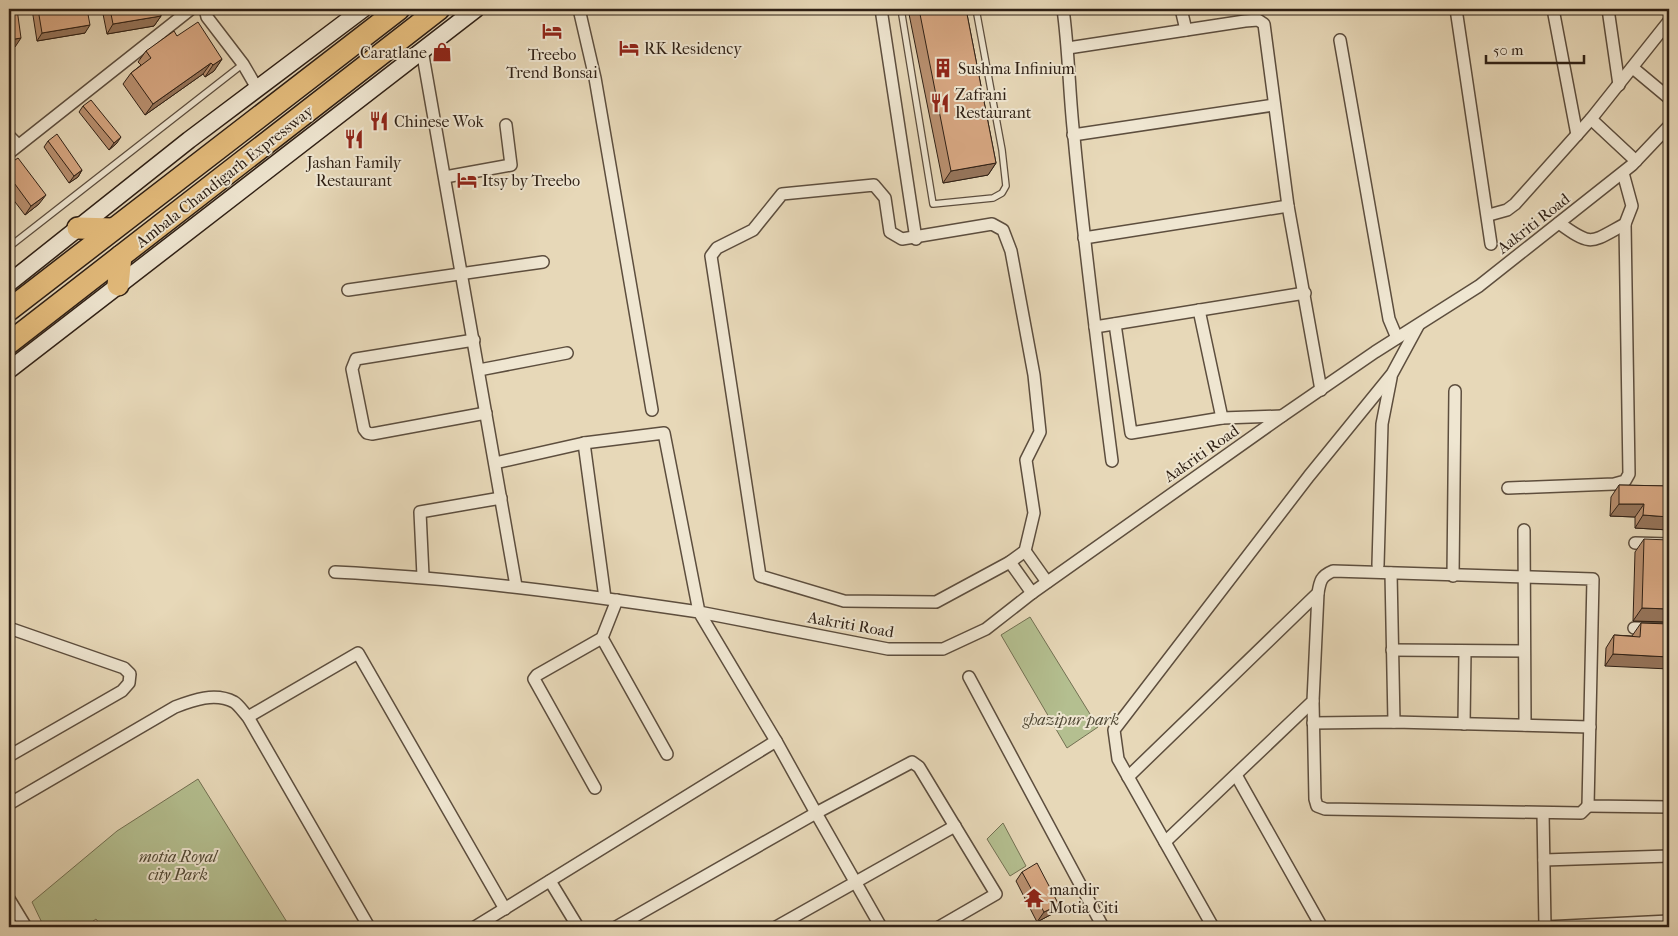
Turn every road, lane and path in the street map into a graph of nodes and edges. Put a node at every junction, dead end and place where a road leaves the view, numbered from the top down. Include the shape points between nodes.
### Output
1 (192, 9) edge
2 (205, 9) edge
3 (363, 9) edge
4 (399, 9) edge
5 (439, 9) edge
6 (476, 9) edge
7 (579, 9) edge
8 (881, 9) edge
9 (901, 9) edge
10 (976, 9) edge
11 (1063, 9) edge
12 (1181, 9) edge
13 (1456, 9) edge
14 (1553, 9) edge
15 (1608, 9) edge
16 (1669, 21) edge
17 (1186, 30) junction
18 (1340, 40) dead end
19 (1068, 48) junction
20 (422, 50) junction
21 (243, 64) junction
22 (1633, 68) junction
23 (1619, 85) junction
24 (257, 88) junction
25 (1669, 98) edge
26 (1274, 105) junction
27 (1589, 121) junction
28 (506, 125) dead end
29 (1669, 126) edge
30 (1073, 135) junction
31 (1577, 135) junction
32 (9, 136) edge
33 (13, 149) edge
34 (1636, 161) junction
35 (1623, 172) junction
36 (445, 177) junction
37 (1288, 206) junction
38 (1489, 216) junction
39 (1559, 223) junction
40 (1625, 224) junction
41 (78, 228) junction
42 (113, 229) junction
43 (916, 238) junction
44 (1084, 238) junction
45 (1491, 244) dead end
46 (9, 247) edge
47 (121, 256) junction
48 (543, 262) dead end
49 (462, 274) junction
50 (9, 283) edge
51 (118, 285) junction
52 (348, 290) dead end
53 (1305, 293) junction
54 (9, 310) edge
55 (1199, 310) junction
56 (1115, 324) junction
57 (1418, 324) junction
58 (1095, 328) junction
59 (1397, 338) junction
60 (474, 340) junction
61 (9, 343) edge
62 (567, 353) dead end
63 (9, 370) edge
64 (479, 370) junction
65 (1392, 374) junction
66 (1321, 390) junction
67 (1455, 391) dead end
68 (652, 410) dead end
69 (486, 413) junction
70 (1282, 416) junction
71 (1222, 418) junction
72 (584, 443) junction
73 (1112, 461) dead end
74 (495, 463) junction
75 (1508, 488) dead end
76 (501, 498) junction
77 (1524, 530) dead end
78 (1635, 543) dead end
79 (1669, 544) edge
80 (1025, 551) junction
81 (1010, 562) junction
82 (1378, 565) dead end
83 (335, 572) dead end
84 (1391, 573) junction
85 (423, 576) junction
86 (1453, 576) junction
87 (1523, 578) junction
88 (1047, 582) junction
89 (516, 586) junction
90 (1032, 593) junction
91 (1318, 593) junction
92 (605, 598) junction
93 (618, 600) junction
94 (699, 612) junction
95 (9, 628) edge
96 (1634, 628) dead end
97 (1669, 629) edge
98 (602, 638) junction
99 (1392, 650) junction
100 (1465, 651) junction
101 (1524, 652) junction
102 (969, 677) dead end
103 (1314, 701) junction
104 (248, 717) junction
105 (1394, 722) junction
106 (1313, 724) junction
107 (1464, 724) junction
108 (1525, 725) junction
109 (1590, 727) junction
110 (776, 741) junction
111 (667, 754) dead end
112 (9, 756) edge
113 (1236, 775) junction
114 (1128, 777) junction
115 (595, 788) dead end
116 (9, 804) edge
117 (1588, 806) junction
118 (1669, 807) edge
119 (816, 813) junction
120 (1543, 813) junction
121 (955, 826) junction
122 (1165, 842) junction
123 (1669, 856) edge
124 (1544, 860) junction
125 (550, 881) junction
126 (855, 884) junction
127 (9, 899) edge
128 (505, 909) junction
129 (1669, 921) edge
130 (1320, 924) dead end
131 (26, 927) edge
132 (369, 927) edge
133 (475, 927) edge
134 (578, 927) edge
135 (616, 927) edge
136 (776, 927) edge
137 (881, 927) edge
138 (939, 927) edge
139 (1103, 927) edge
140 (1213, 927) edge
141 (1545, 927) edge

1 - 33 street
2 - 21 street via 207,17
3 - 24 street
4 - 42 highway, Ambala Chandigarh Expressway
5 - 47 highway, Ambala Chandigarh Expressway
6 - 20 street
7 - 68 street
8 - 43 street
9 - 10 lane via 933,204 993,198 1006,186
11 - 19 street
12 - 17 street
13 - 38 street
14 - 31 street
15 - 23 street
16 - 22 street
17 - 19 street
17 - 26 street via 1244,21 1258,20 1264,24
18 - 59 street via 1389,319
19 - 30 street
20 - 36 street
20 - 51 street
21 - 24 street
21 - 46 lane
22 - 23 street
22 - 25 street
23 - 27 street
24 - 41 street
26 - 30 street
26 - 37 street
27 - 31 street
27 - 34 street
28 - 36 street via 511,165
29 - 34 street, Aakriti Road
30 - 44 street
31 - 38 street via 1512,207
32 - 33 street
34 - 35 street, Aakriti Road
35 - 39 street, Aakriti Road
35 - 40 street via 1632,206
36 - 49 street
37 - 44 street
37 - 53 street
38 - 45 street
39 - 40 street via 1582,240 1592,241
39 - 57 street, Aakriti Road via 1480,286
40 - 75 street via 1629,474 1625,481 1614,484
41 - 42 highway
41 - 50 street
42 - 54 highway, Ambala Chandigarh Expressway
43 - 80 street via 992,224 1003,230 1009,241 1034,375 1040,432 1026,460 1034,513
43 - 81 street via 902,240 890,232 885,198 874,185 782,194 753,230 717,248 711,256 760,576 844,601 936,602
44 - 58 street
47 - 51 highway
47 - 61 highway, Ambala Chandigarh Expressway
48 - 49 street
49 - 52 street
49 - 60 street
51 - 63 street
53 - 55 street
53 - 66 street
55 - 56 street
55 - 71 street
56 - 58 street
56 - 71 street via 1131,433
57 - 59 street, Aakriti Road
57 - 65 street
58 - 73 street
59 - 66 street, Aakriti Road
60 - 64 street
60 - 69 street via 356,359 352,368 367,433
62 - 64 street
64 - 69 street
65 - 82 street via 1382,424
65 - 114 street via 1309,476 1114,730 1118,759
66 - 70 street, Aakriti Road
67 - 86 street
69 - 74 street
70 - 71 street
70 - 88 street, Aakriti Road
72 - 74 street
72 - 92 street
72 - 94 street via 664,433
74 - 76 street
76 - 85 street via 420,512
76 - 89 street
77 - 87 street
78 - 79 street
80 - 81 street
80 - 88 street
81 - 90 street
83 - 85 street, Aakriti Road
84 - 86 street
84 - 91 street via 1333,571 1324,575
84 - 99 street
85 - 89 street, Aakriti Road
86 - 87 street
87 - 101 street
87 - 109 street via 1593,579
88 - 90 street, Aakriti Road
89 - 92 street, Aakriti Road
90 - 94 street, Aakriti Road via 986,629 942,649 888,649
91 - 103 street
91 - 114 street
92 - 93 street, Aakriti Road
93 - 94 street, Aakriti Road
93 - 98 street
94 - 110 street
95 - 112 street via 124,668 130,674 129,683 122,692
96 - 97 street
98 - 111 street
98 - 115 street via 537,675 534,680
99 - 100 street
99 - 105 street
100 - 101 street
100 - 107 street
101 - 108 street
102 - 139 street
103 - 106 street
103 - 113 street
104 - 116 street via 234,702 198,698 175,707
104 - 128 street via 358,653
104 - 132 street
105 - 106 street
105 - 107 street
106 - 120 street via 1317,806 1325,809
107 - 108 street
108 - 109 street
109 - 117 street
110 - 119 street
110 - 125 street
113 - 122 street
113 - 130 street
114 - 122 street
117 - 118 street
117 - 120 street via 1581,814
119 - 121 street via 912,762 919,767
119 - 126 street
119 - 135 street
120 - 124 street
121 - 126 street
121 - 138 street via 996,894
122 - 140 street
123 - 124 street
124 - 141 street
125 - 128 street
125 - 134 street
126 - 136 street
126 - 137 street
127 - 131 street
128 - 133 street
129 - 141 street

